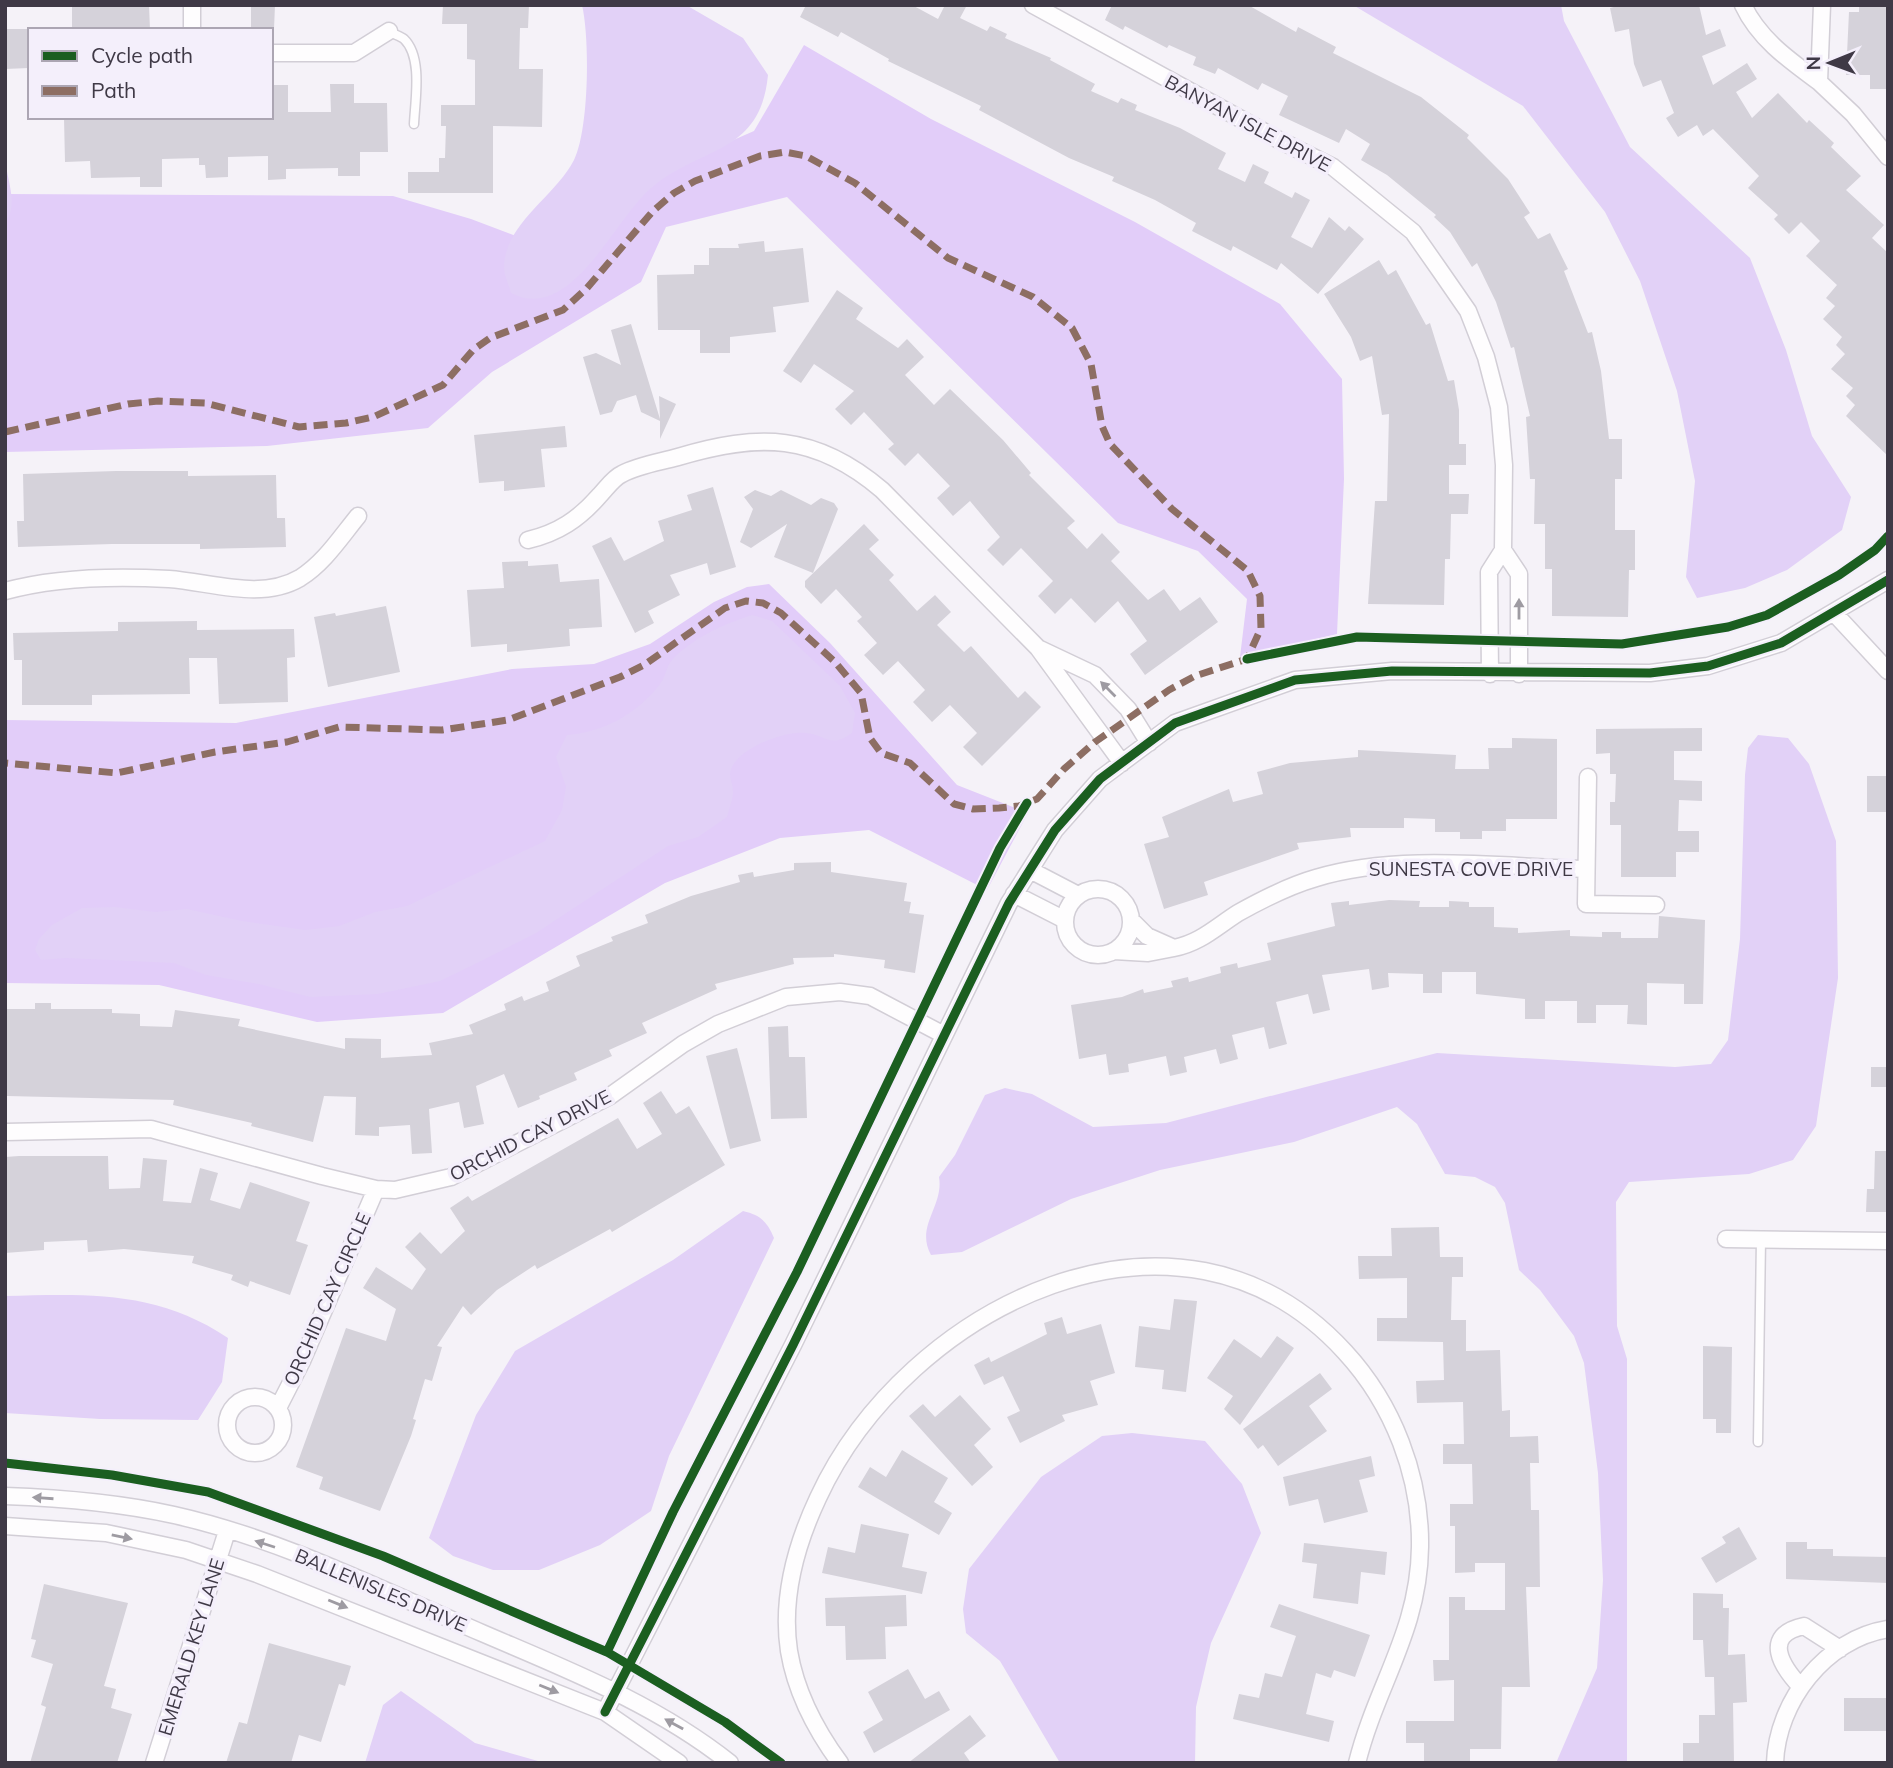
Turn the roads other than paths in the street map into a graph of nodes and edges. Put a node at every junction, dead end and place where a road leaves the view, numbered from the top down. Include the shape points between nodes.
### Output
1 (192, 5) edge
2 (1033, 5) edge
3 (1743, 5) edge
4 (1822, 5) edge
5 (192, 28) edge
6 (389, 31) joint
7 (273, 53) edge
8 (1819, 82) junction
9 (414, 124) dead end
10 (1888, 157) edge
11 (358, 516) dead end
12 (528, 540) dead end
13 (1503, 550) junction
14 (1888, 580) edge
15 (5, 591) edge
16 (1835, 614) junction
17 (1038, 648) junction
18 (1888, 671) edge
19 (1490, 674) junction
20 (1519, 674) junction
21 (1149, 743) junction
22 (1122, 763) junction
23 (1588, 777) dead end
24 (1586, 869) junction
25 (1030, 870) junction
26 (1014, 894) junction
27 (1078, 895) junction
28 (1656, 905) dead end
29 (1065, 920) junction
30 (1131, 920) junction
31 (1174, 948) junction
32 (1114, 951) junction
33 (944, 1035) junction
34 (5, 1132) edge
35 (376, 1189) junction
36 (1726, 1239) dead end
37 (1761, 1239) junction
38 (1888, 1241) edge
39 (278, 1408) dead end
40 (1758, 1443) dead end
41 (5, 1496) edge
42 (5, 1526) edge
43 (227, 1531) junction
44 (218, 1562) junction
45 (1888, 1629) edge
46 (1840, 1649) junction
47 (1801, 1687) junction
48 (616, 1690) junction
49 (605, 1712) junction
50 (154, 1763) edge
51 (679, 1763) edge
52 (730, 1763) edge
53 (840, 1763) edge
54 (1357, 1763) edge
55 (1776, 1763) edge

1 - 5 street
2 - 13 street, BANYAN ISLE DRIVE via 1333,167 1413,232 1468,312 1486,358 1499,407
3 - 8 street via 1762,35
4 - 8 street
6 - 7 street via 354,53
6 - 9 lane via 405,40 411,52
8 - 10 street
11 - 15 street via 318,565 276,587 256,590 169,579 116,579 33,584
12 - 17 street via 560,530 582,516 620,474 732,442 797,444 835,457 861,473
13 - 19 street, BANYAN ISLE DRIVE via 1489,572
20 -> 13 street, BANYAN ISLE DRIVE via 1519,574
14 - 16 street
16 - 18 street
16 - 20 street via 1781,643 1707,666 1650,673
21 -> 17 street via 1128,709 1095,675
17 - 22 street
19 - 20 street
19 - 21 street via 1392,671 1295,680 1175,723
21 - 22 street
22 - 25 street via 1100,779 1055,830
23 - 24 street, SUNESTA COVE DRIVE
24 - 28 street, SUNESTA COVE DRIVE via 1586,904
24 - 31 street, SUNESTA COVE DRIVE via 1412,865 1350,870 1267,897 1201,940
25 - 26 street
25 - 27 street
26 - 29 street
26 - 33 street
27 - 29 street
27 - 30 street via 1100,889 1114,893 1123,900
29 - 32 street via 1066,933 1081,951 1099,956
30 - 31 street via 1147,936
30 - 32 street via 1129,932
31 - 32 street, SUNESTA COVE DRIVE via 1148,953
33 - 35 street, ORCHID CAY DRIVE via 870,996 840,992 786,997 718,1024 610,1096 452,1177 423,1186
33 - 48 street via 793,1345
34 - 35 street, ORCHID CAY DRIVE via 150,1129
35 - 39 street, ORCHID CAY CIRCLE
36 - 37 street
37 - 38 street
37 - 40 lane
43 -> 41 street, BALLENISLES DRIVE via 174,1515
42 -> 44 street, BALLENISLES DRIVE via 106,1533 186,1550
43 - 44 street, EMERALD KEY LANE
48 -> 43 street, BALLENISLES DRIVE via 305,1557
44 -> 49 street, BALLENISLES DRIVE via 316,1595
44 - 50 street, EMERALD KEY LANE
45 - 46 street
46 - 47 street
46 - 47 street via 1804,1626 1784,1636 1779,1658
47 - 55 street via 1783,1722
48 - 49 street
52 -> 48 street, BALLENISLES DRIVE via 698,1738
49 - 51 street, BALLENISLES DRIVE
53 - 54 street via 813,1721 797,1683 789,1653 787,1606 798,1545 842,1452 891,1391 925,1358 989,1314 1031,1293 1081,1277 1160,1265 1192,1268 1255,1285 1310,1318 1358,1366 1398,1434 1416,1497 1418,1584 1406,1635

